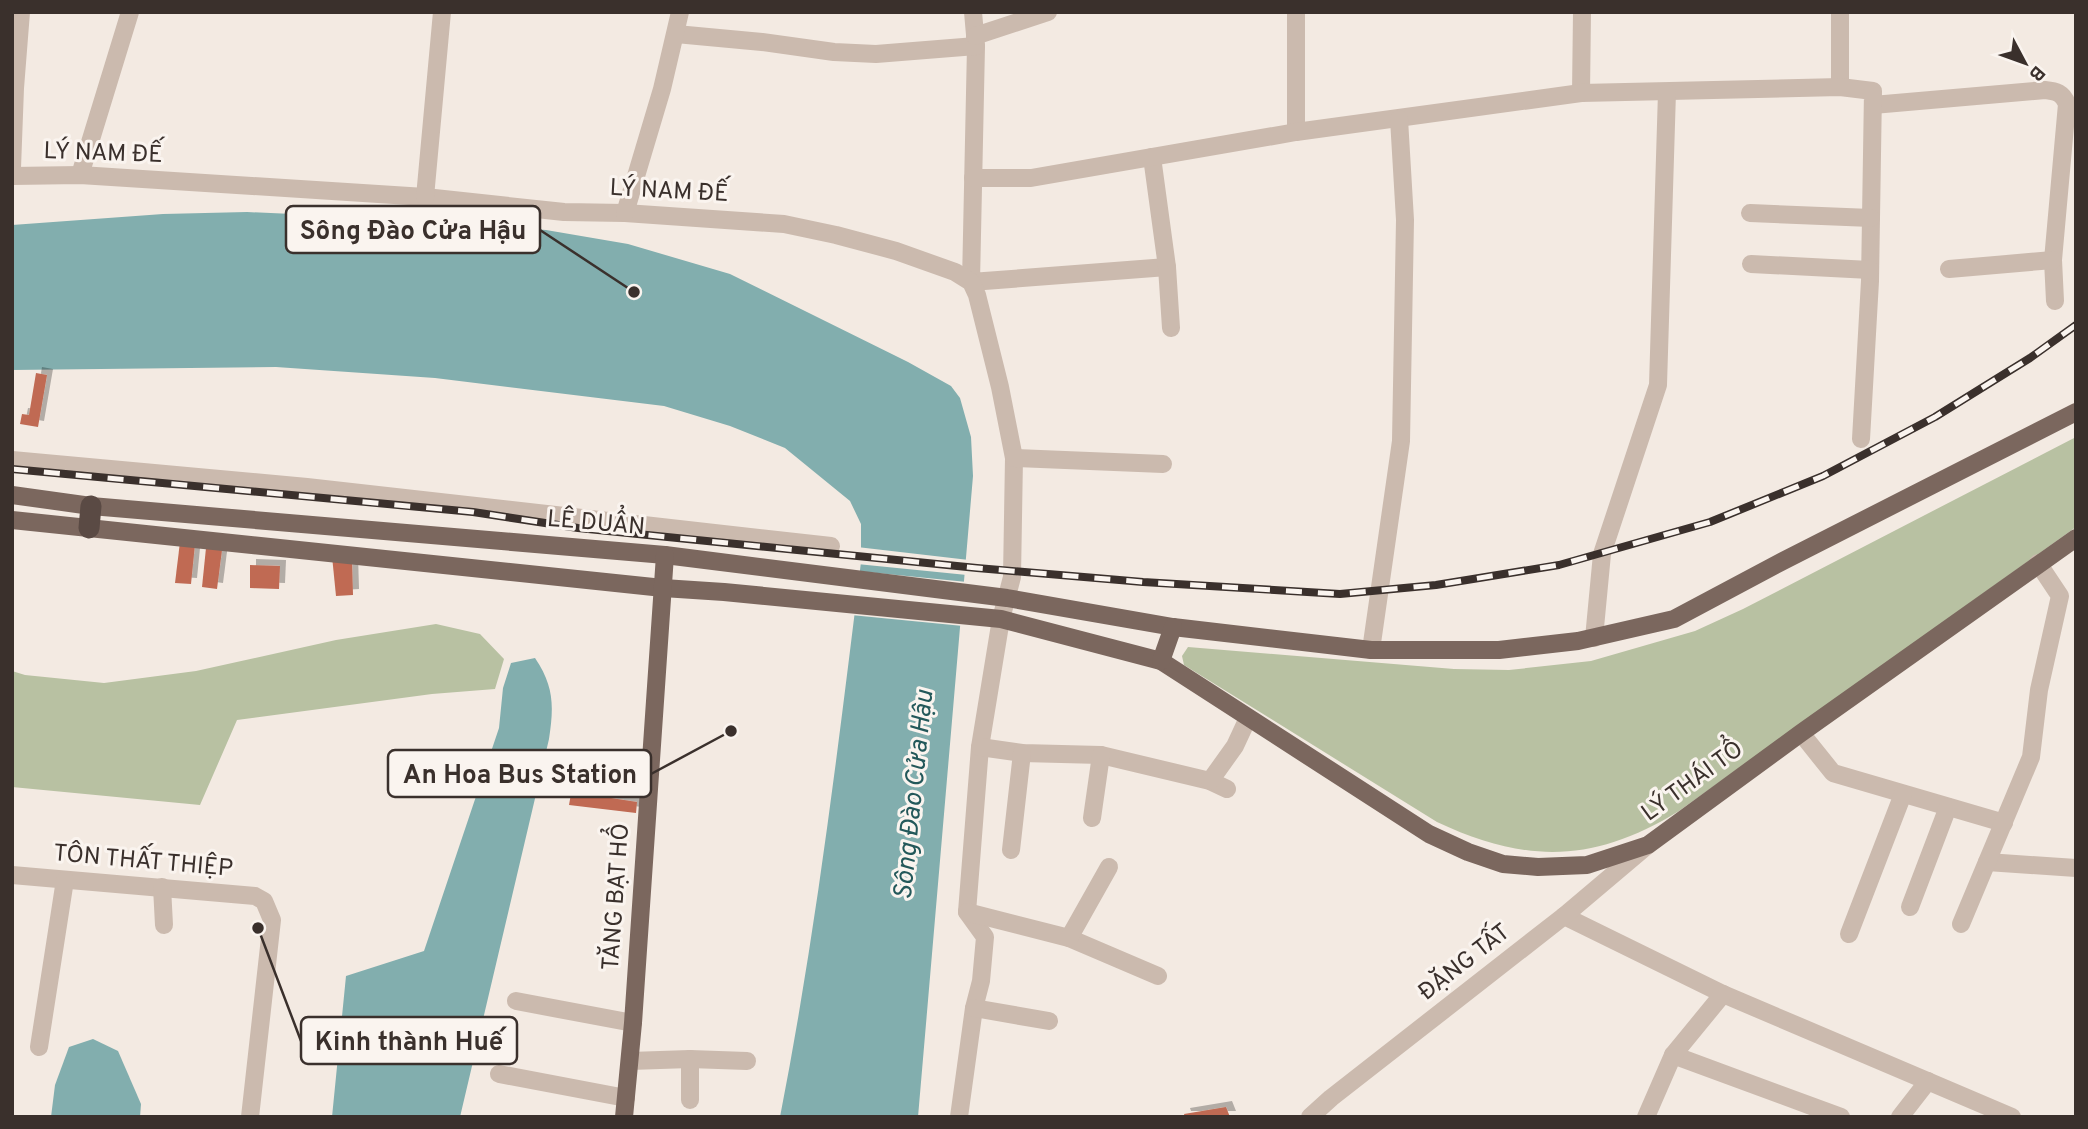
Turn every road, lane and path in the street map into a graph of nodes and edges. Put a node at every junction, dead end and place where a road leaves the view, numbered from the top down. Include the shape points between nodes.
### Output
1 (130, 12) edge
2 (442, 12) edge
3 (680, 12) edge
4 (974, 12) edge
5 (1048, 12) edge
6 (1296, 12) edge
7 (1582, 12) edge
8 (1840, 12) edge
9 (18, 17) edge
10 (676, 34) junction
11 (975, 41) junction
12 (1840, 87) junction
13 (1667, 92) junction
14 (1581, 93) junction
15 (1873, 105) junction
16 (1399, 119) junction
17 (1296, 132) junction
18 (1152, 157) junction
19 (12, 168) edge
20 (12, 176) edge
21 (80, 176) junction
22 (973, 178) junction
23 (425, 197) junction
24 (625, 213) junction
25 (1750, 213) dead end
26 (1871, 218) junction
27 (2053, 260) junction
28 (1751, 264) dead end
29 (1167, 267) junction
30 (1949, 269) dead end
31 (1870, 270) junction
32 (971, 282) junction
33 (2055, 301) dead end
34 (1171, 328) dead end
35 (2076, 412) edge
36 (1861, 439) dead end
37 (1014, 458) junction
38 (12, 460) edge
39 (1163, 464) dead end
40 (12, 495) edge
41 (91, 506) junction
42 (12, 520) edge
43 (89, 528) junction
44 (2076, 538) edge
45 (831, 546) dead end
46 (665, 555) junction
47 (2038, 564) junction
48 (663, 588) junction
49 (1002, 597) junction
50 (2068, 597) edge
51 (995, 618) junction
52 (1173, 627) junction
53 (1594, 638) junction
54 (1371, 650) junction
55 (1161, 661) junction
56 (1248, 718) junction
57 (1801, 733) junction
58 (980, 747) junction
59 (1022, 753) junction
60 (1101, 755) junction
61 (1210, 781) junction
62 (1227, 789) dead end
63 (1903, 794) junction
64 (1948, 807) junction
65 (1092, 818) dead end
66 (2004, 823) junction
67 (1648, 845) junction
68 (1011, 850) dead end
69 (1987, 862) junction
70 (1109, 867) dead end
71 (2076, 869) edge
72 (12, 876) edge
73 (65, 880) junction
74 (162, 887) junction
75 (1910, 906) dead end
76 (967, 912) junction
77 (1564, 916) junction
78 (1961, 924) dead end
79 (164, 925) dead end
80 (1849, 934) dead end
81 (1069, 939) junction
82 (1158, 976) dead end
83 (1723, 994) junction
84 (516, 1001) dead end
85 (974, 1008) junction
86 (1049, 1021) dead end
87 (633, 1023) junction
88 (39, 1047) dead end
89 (1673, 1055) junction
90 (690, 1059) junction
91 (630, 1061) junction
92 (747, 1061) dead end
93 (499, 1074) dead end
94 (1928, 1081) junction
95 (626, 1098) junction
96 (690, 1100) dead end
97 (250, 1117) edge
98 (624, 1117) edge
99 (959, 1117) edge
100 (1310, 1117) edge
101 (1646, 1117) edge
102 (1841, 1117) edge
103 (1900, 1117) edge
104 (2012, 1117) edge

1 - 21 street
2 - 23 street
3 - 10 street
4 - 11 street
5 - 11 street
6 - 17 street
7 - 14 street
8 - 12 street
9 - 19 street, LÝ NAM ĐẾ
10 - 11 street via 876,54
10 - 24 street
11 - 22 street
12 - 13 street
12 - 15 street via 1873,91
13 - 14 street
13 - 53 street via 1658,384 1602,554
14 - 16 street
15 - 26 street
15 - 27 street via 2045,90 2062,95 2067,104
16 - 17 street
16 - 54 street via 1405,220 1401,441
17 - 18 street
18 - 22 street via 1031,178
18 - 29 street
20 - 21 street, LÝ NAM ĐẾ
21 - 23 street, LÝ NAM ĐẾ
22 - 32 street
23 - 24 street, LÝ NAM ĐẾ via 564,212
24 - 32 street, LÝ NAM ĐẾ via 784,224 896,251 956,272
25 - 26 street
26 - 31 street
27 - 30 street
27 - 33 street
28 - 31 street
29 - 32 street
29 - 34 street
31 - 36 street
32 - 37 street
35 - 53 main road via 1674,620
37 - 39 street
37 - 49 street via 1012,570
38 - 45 street via 293,485
40 - 41 main road, LÊ DUẨN
41 - 43 highway
41 - 46 main road, LÊ DUẨN
42 - 43 main road
43 - 48 main road
44 - 47 main road, LÝ THÁI TỔ
46 - 48 main road, TĂNG BẠT HỔ
46 - 49 main road, LÊ DUẨN
47 - 50 street
47 - 57 main road, LÝ THÁI TỔ
48 - 51 main road
48 - 87 main road, TĂNG BẠT HỔ
49 - 51 street
49 - 52 main road, LÊ DUẨN
50 - 66 street via 2039,690 2031,757
51 - 55 main road
51 - 58 street
52 - 54 main road
52 - 55 main road
53 - 54 main road via 1499,650
55 - 56 main road, LÝ THÁI TỔ
56 - 61 street
56 - 67 main road, LÝ THÁI TỔ via 1429,834 1503,864 1587,865
57 - 63 street via 1833,773
57 - 67 main road, LÝ THÁI TỔ
58 - 59 street
58 - 76 street
59 - 60 street
59 - 68 street
60 - 61 street
60 - 65 street
61 - 62 street
63 - 64 street
63 - 80 street
64 - 66 street
64 - 75 street
66 - 69 street
67 - 77 street, ĐẶNG TẤT
69 - 71 street
69 - 78 street
70 - 81 street
72 - 73 street, TÔN THẤT THIỆP
73 - 74 street, TÔN THẤT THIỆP
73 - 88 street
74 - 79 street
74 - 97 street, TÔN THẤT THIỆP via 256,896 267,904 272,920
76 - 81 street
76 - 85 street via 985,937
77 - 83 street
77 - 100 street, ĐẶNG TẤT
81 - 82 street
83 - 89 street
83 - 94 street
84 - 87 street
85 - 86 street
85 - 99 street
87 - 91 main road, TĂNG BẠT HỔ
89 - 101 street
89 - 102 street
90 - 91 street
90 - 92 street
90 - 96 street
91 - 95 main road, TĂNG BẠT HỔ
93 - 95 street
94 - 103 street
94 - 104 street
95 - 98 main road, TĂNG BẠT HỔ

